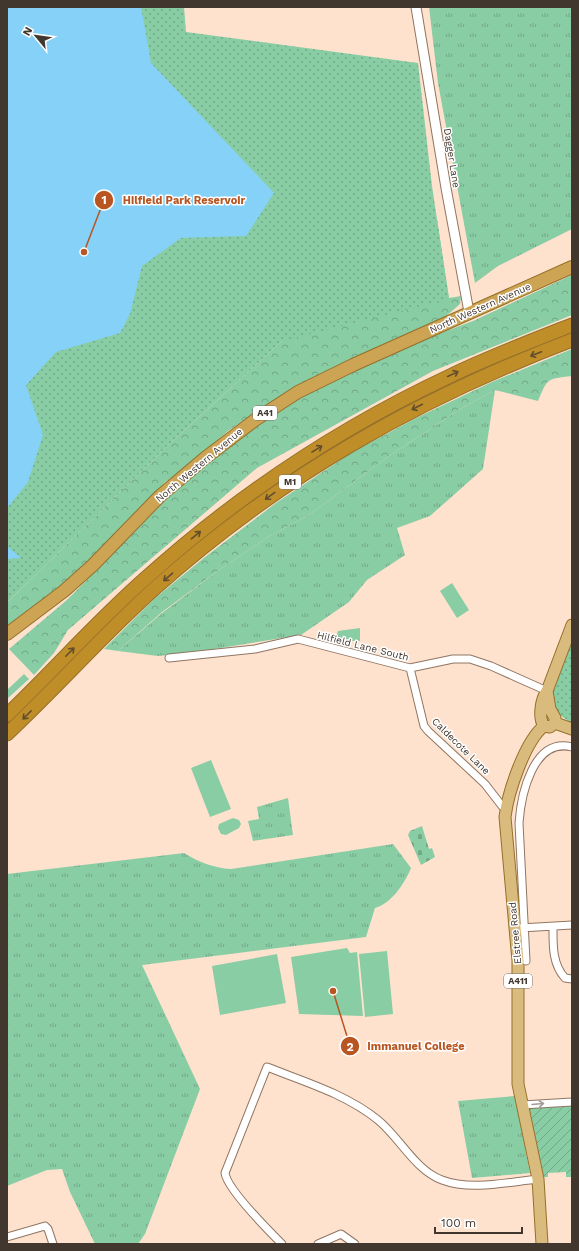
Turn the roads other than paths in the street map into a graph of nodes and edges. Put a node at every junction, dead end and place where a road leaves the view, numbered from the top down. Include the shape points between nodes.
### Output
1 (416, 7) edge
2 (572, 267) edge
3 (470, 312) junction
4 (572, 325) edge
5 (572, 340) edge
6 (572, 625) edge
7 (7, 634) edge
8 (169, 658) dead end
9 (410, 668) junction
10 (547, 691) junction
11 (7, 715) edge
12 (548, 720) junction
13 (572, 729) edge
14 (7, 734) edge
15 (572, 747) edge
16 (506, 808) junction
17 (572, 925) edge
18 (553, 927) junction
19 (520, 928) junction
20 (526, 961) dead end
21 (572, 979) edge
22 (572, 1102) edge
23 (522, 1105) junction
24 (538, 1179) junction
25 (7, 1237) edge
26 (53, 1244) edge
27 (282, 1244) edge
28 (318, 1244) edge
29 (355, 1244) edge
30 (542, 1244) edge

1 - 3 street, Dagger Lane via 460,267
2 - 3 highway, North Western Avenue / A41
3 - 7 highway, North Western Avenue / A41 via 298,392 255,420 160,496 64,591
11 -> 4 highway, M1 via 145,578 218,518 284,470 348,429 423,388 478,362
5 -> 14 highway, M1 via 492,372 423,404 349,445 274,494 211,541 155,589
6 - 10 main road
8 - 9 street, Hilfield Lane South via 255,649 298,639
9 - 10 street, Hilfield Lane South via 453,659 470,659
9 - 16 street, Caldecote Lane via 424,726 485,784
10 - 12 main road
12 - 13 main road
12 - 16 main road, Elstree Road / A411 via 528,746
15 - 19 street via 557,746 538,758 522,801 519,823
16 - 19 main road, Elstree Road / A411 via 506,833
17 - 18 street
18 - 19 street
18 - 21 street via 554,957 562,975
19 - 20 street
19 - 23 main road, Elstree Road / A411 via 517,1069
23 -> 22 street
23 - 24 main road, Elstree Road / A411
24 - 27 street via 468,1186 442,1180 424,1169 385,1126 363,1109 342,1096 267,1067 226,1167 225,1176
24 - 30 main road, Elstree Road / A411
25 - 26 street via 45,1226
28 - 29 street via 341,1234

